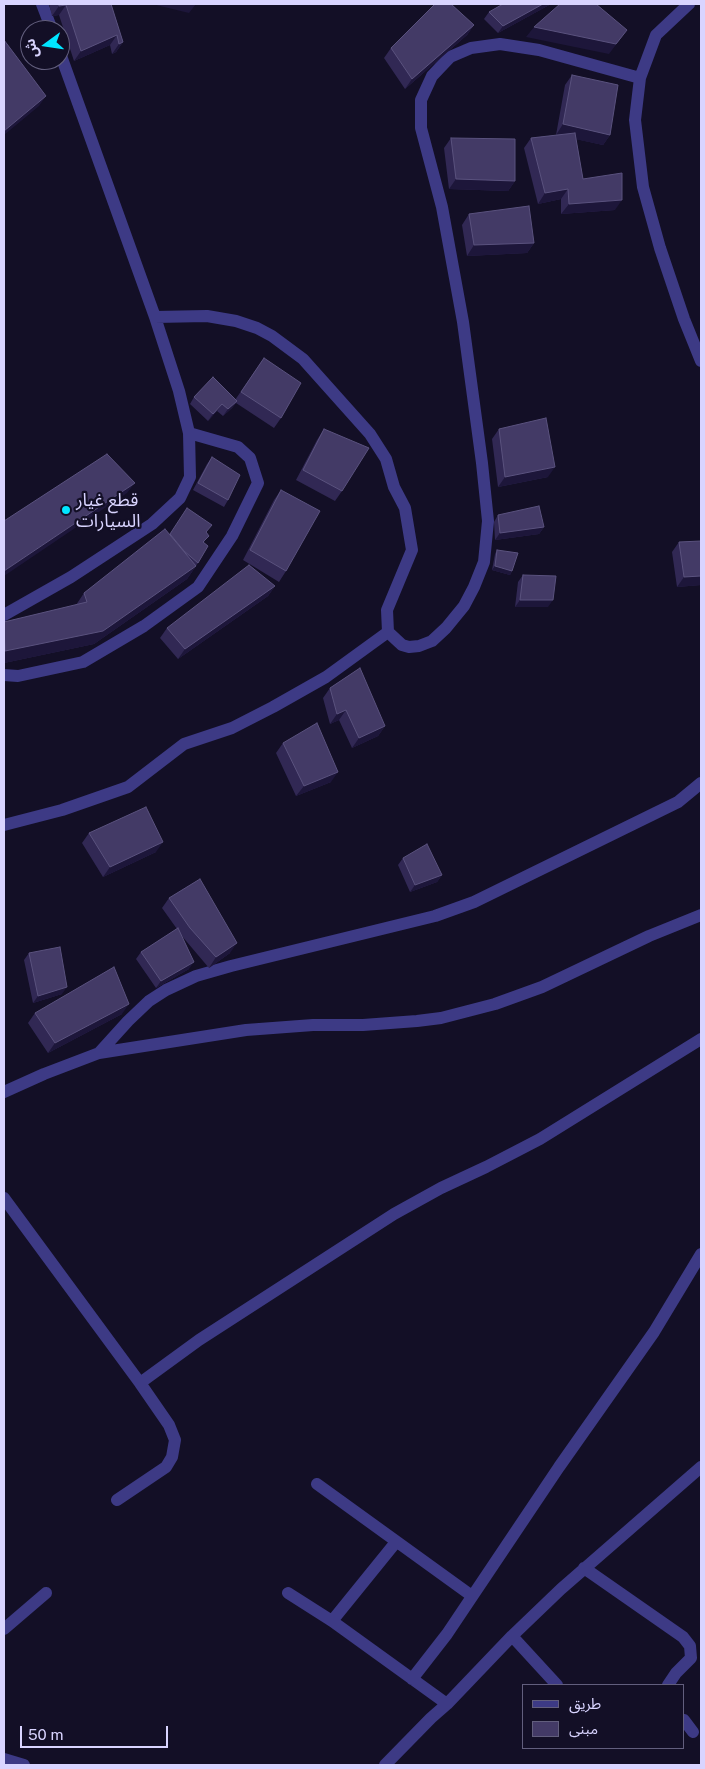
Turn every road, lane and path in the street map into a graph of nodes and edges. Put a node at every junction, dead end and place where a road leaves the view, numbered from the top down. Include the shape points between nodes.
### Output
1 (42, 4) edge
2 (689, 4) edge
3 (48, 20) edge
4 (66, 70) edge
5 (640, 78) junction
6 (155, 317) junction
7 (701, 361) edge
8 (189, 432) junction
9 (4, 615) edge
10 (388, 632) junction
11 (4, 675) edge
12 (701, 783) edge
13 (4, 825) edge
14 (701, 914) edge
15 (701, 1039) edge
16 (99, 1053) junction
17 (4, 1092) edge
18 (4, 1198) edge
19 (701, 1254) edge
20 (140, 1383) junction
21 (701, 1467) edge
22 (317, 1484) dead end
23 (117, 1500) dead end
24 (396, 1542) junction
25 (584, 1568) junction
26 (288, 1592) dead end
27 (46, 1593) dead end
28 (472, 1596) junction
29 (332, 1621) junction
30 (4, 1629) edge
31 (512, 1636) junction
32 (412, 1679) junction
33 (556, 1684) edge
34 (669, 1684) edge
35 (447, 1704) junction
36 (685, 1721) edge
37 (693, 1732) dead end
38 (4, 1759) edge
39 (24, 1765) edge
40 (385, 1765) edge

1 - 3 street
2 - 5 street via 656,35
4 - 6 street
5 - 7 street via 635,120 643,187 660,248
5 - 10 street via 539,50 500,44 471,48 450,57 432,76 421,100 421,128 442,207 461,312 488,520 484,562 464,606 446,628 432,641 409,647
6 - 8 street
6 - 10 street via 207,316 236,321 272,336 302,359 370,434 386,459 394,487 405,508 412,550 387,610
8 - 9 street via 190,477 180,498 152,524 71,578
8 - 11 street via 238,447 250,458 258,483 232,536 198,587 144,626 83,662 18,676
10 - 13 street via 326,677 273,707 232,728 184,744 128,787 62,810
12 - 16 street via 678,802 474,902 435,916 196,976 149,1001
14 - 16 street via 526,993 441,1018 246,1030
15 - 20 street via 540,1139 394,1214 206,1335
16 - 17 street
18 - 20 street
19 - 28 street via 654,1332
20 - 23 street via 169,1425 175,1440 172,1456 166,1466
21 - 25 street
22 - 24 street
24 - 28 street
24 - 29 street
25 - 31 street
25 - 34 street via 683,1637 690,1646 692,1658
26 - 29 street
27 - 30 street
28 - 32 street
29 - 32 street
31 - 33 street
31 - 35 street
32 - 35 street
35 - 40 street
36 - 37 street
38 - 39 street

